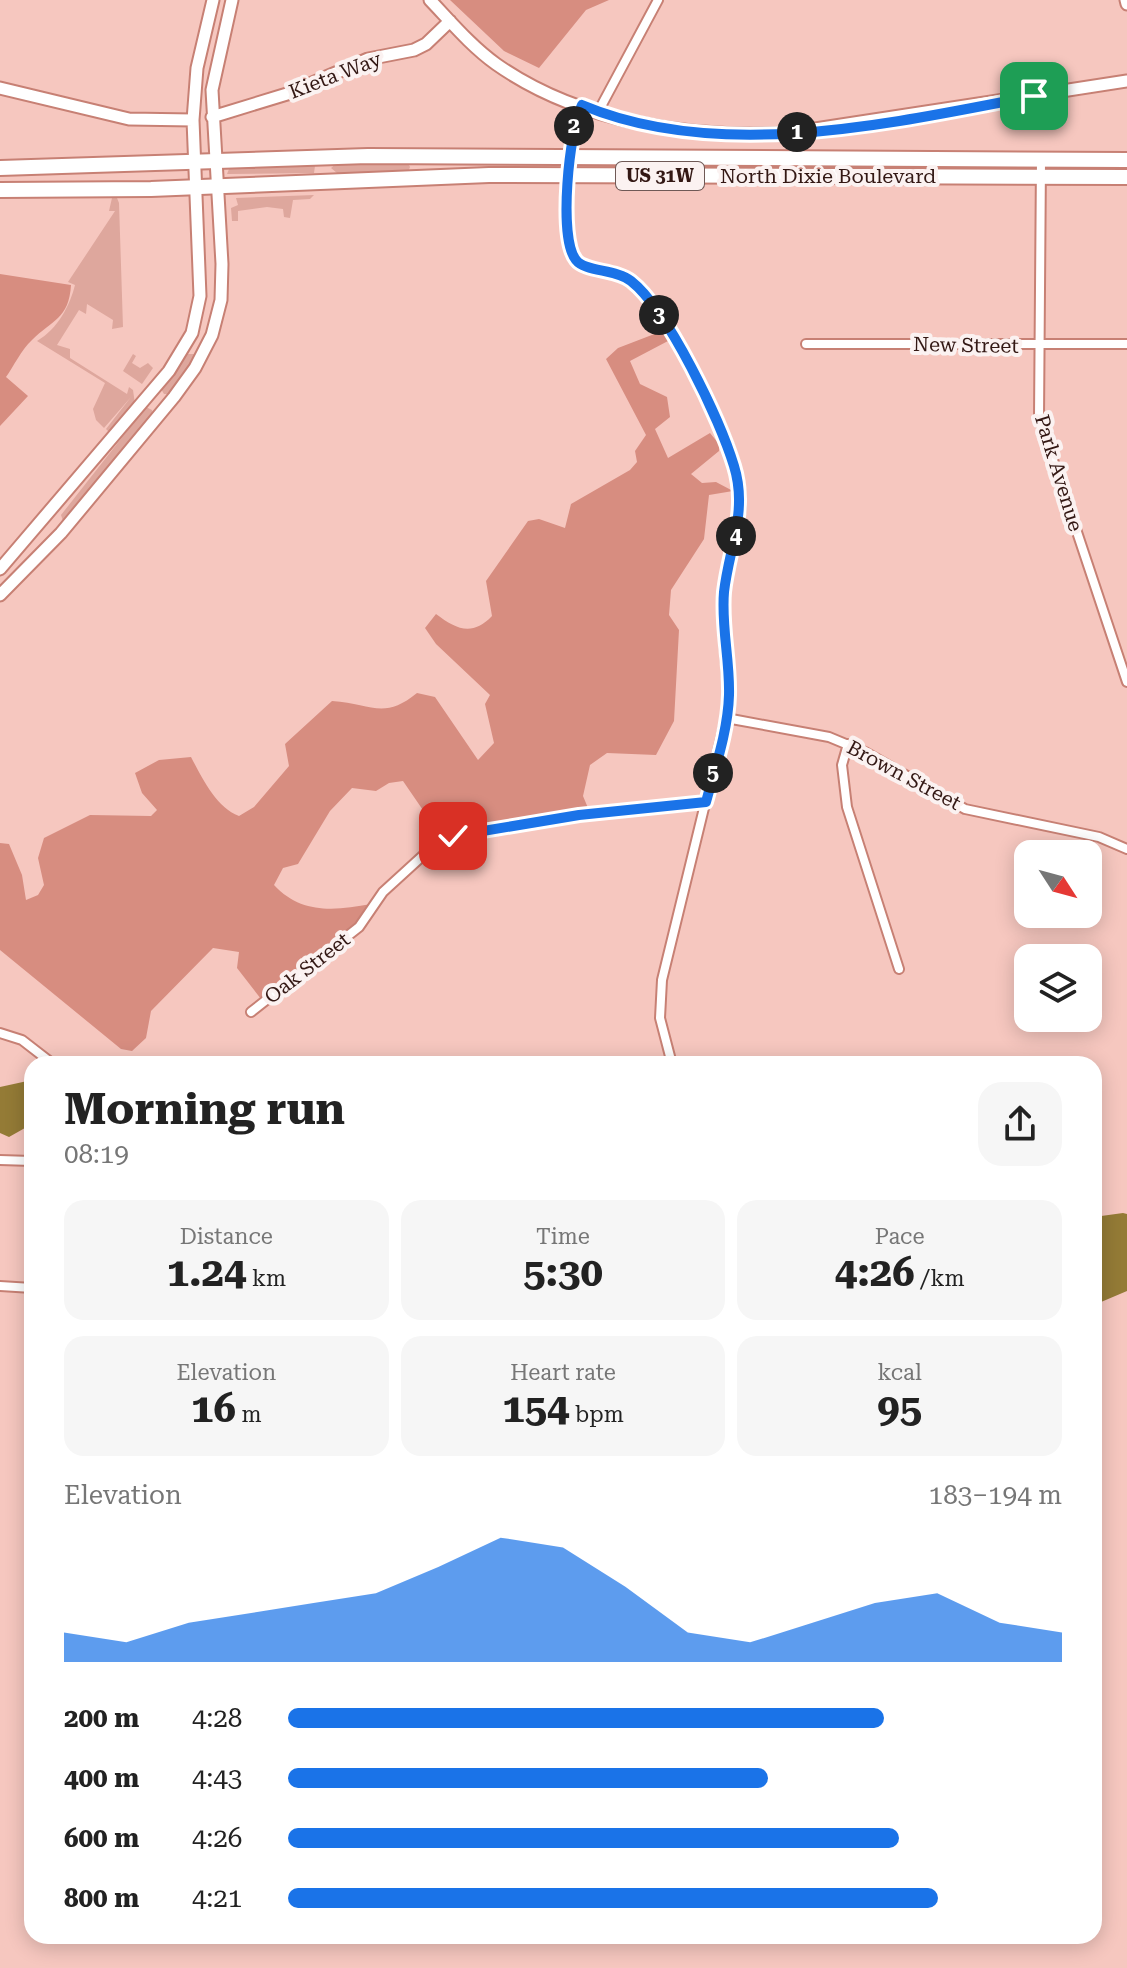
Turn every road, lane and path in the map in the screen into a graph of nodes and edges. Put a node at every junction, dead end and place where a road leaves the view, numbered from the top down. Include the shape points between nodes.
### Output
1 (213, 0) edge
2 (232, 0) edge
3 (430, 0) edge
4 (658, 0) edge
5 (450, 21) junction
6 (1127, 81) edge
7 (0, 88) edge
8 (582, 105) junction
9 (598, 112) junction
10 (212, 117) junction
11 (193, 120) junction
12 (569, 158) junction
13 (1041, 160) junction
14 (1127, 160) edge
15 (215, 161) junction
16 (194, 162) junction
17 (0, 168) edge
18 (1042, 176) junction
19 (568, 177) junction
20 (1127, 177) edge
21 (218, 185) junction
22 (194, 187) junction
23 (0, 190) edge
24 (806, 344) dead end
25 (1127, 344) edge
26 (1040, 347) junction
27 (0, 569) edge
28 (0, 595) edge
29 (1127, 682) edge
30 (726, 718) junction
31 (848, 744) junction
32 (706, 802) junction
33 (1127, 849) edge
34 (899, 969) dead end
35 (251, 1012) dead end
36 (0, 1033) edge
37 (43, 1056) edge
38 (670, 1056) edge
39 (0, 1160) edge
40 (24, 1161) edge
41 (0, 1286) edge
42 (24, 1288) edge

1 - 11 main road via 197,68
2 - 10 main road via 212,90
3 - 5 main road
4 - 9 street
5 - 8 main road via 510,73
5 - 10 main road, Kieta Way via 414,50 368,59 287,94
6 - 9 main road via 789,133 686,131
7 - 11 main road via 129,119
8 - 9 main road
8 - 12 street
10 - 15 main road
11 - 16 main road
12 - 13 highway, North Dixie Boulevard / US 31W
12 - 15 highway, North Dixie Boulevard / US 31W
12 - 19 street
13 - 14 highway, North Dixie Boulevard / US 31W
13 - 18 street, Park Avenue
15 - 16 highway, North Dixie Boulevard / US 31W
15 - 21 main road
16 - 17 highway, US 31W
16 - 22 main road
18 - 19 highway, North Dixie Boulevard / US 31W
18 - 20 highway, North Dixie Boulevard / US 31W
18 - 26 street, Park Avenue
19 - 21 highway, North Dixie Boulevard / US 31W
19 - 30 street via 575,260 620,275 640,289 698,379 735,468 741,501 723,611
21 - 22 highway, North Dixie Boulevard / US 31W
21 - 28 main road via 222,288 216,324 201,357 61,533
22 - 23 highway, US 31W
22 - 27 main road via 200,296 187,344
24 - 26 street, New Street
25 - 26 street, New Street
26 - 29 street, Park Avenue via 1039,418
30 - 31 street, Brown Street
30 - 32 street
31 - 33 street, Brown Street via 965,809 1099,837
31 - 34 street via 841,774 847,807
32 - 35 street, Oak Street via 579,815 440,840 383,892 359,927
32 - 38 street via 662,980 660,1018
36 - 37 street via 22,1040
39 - 40 street
41 - 42 street

